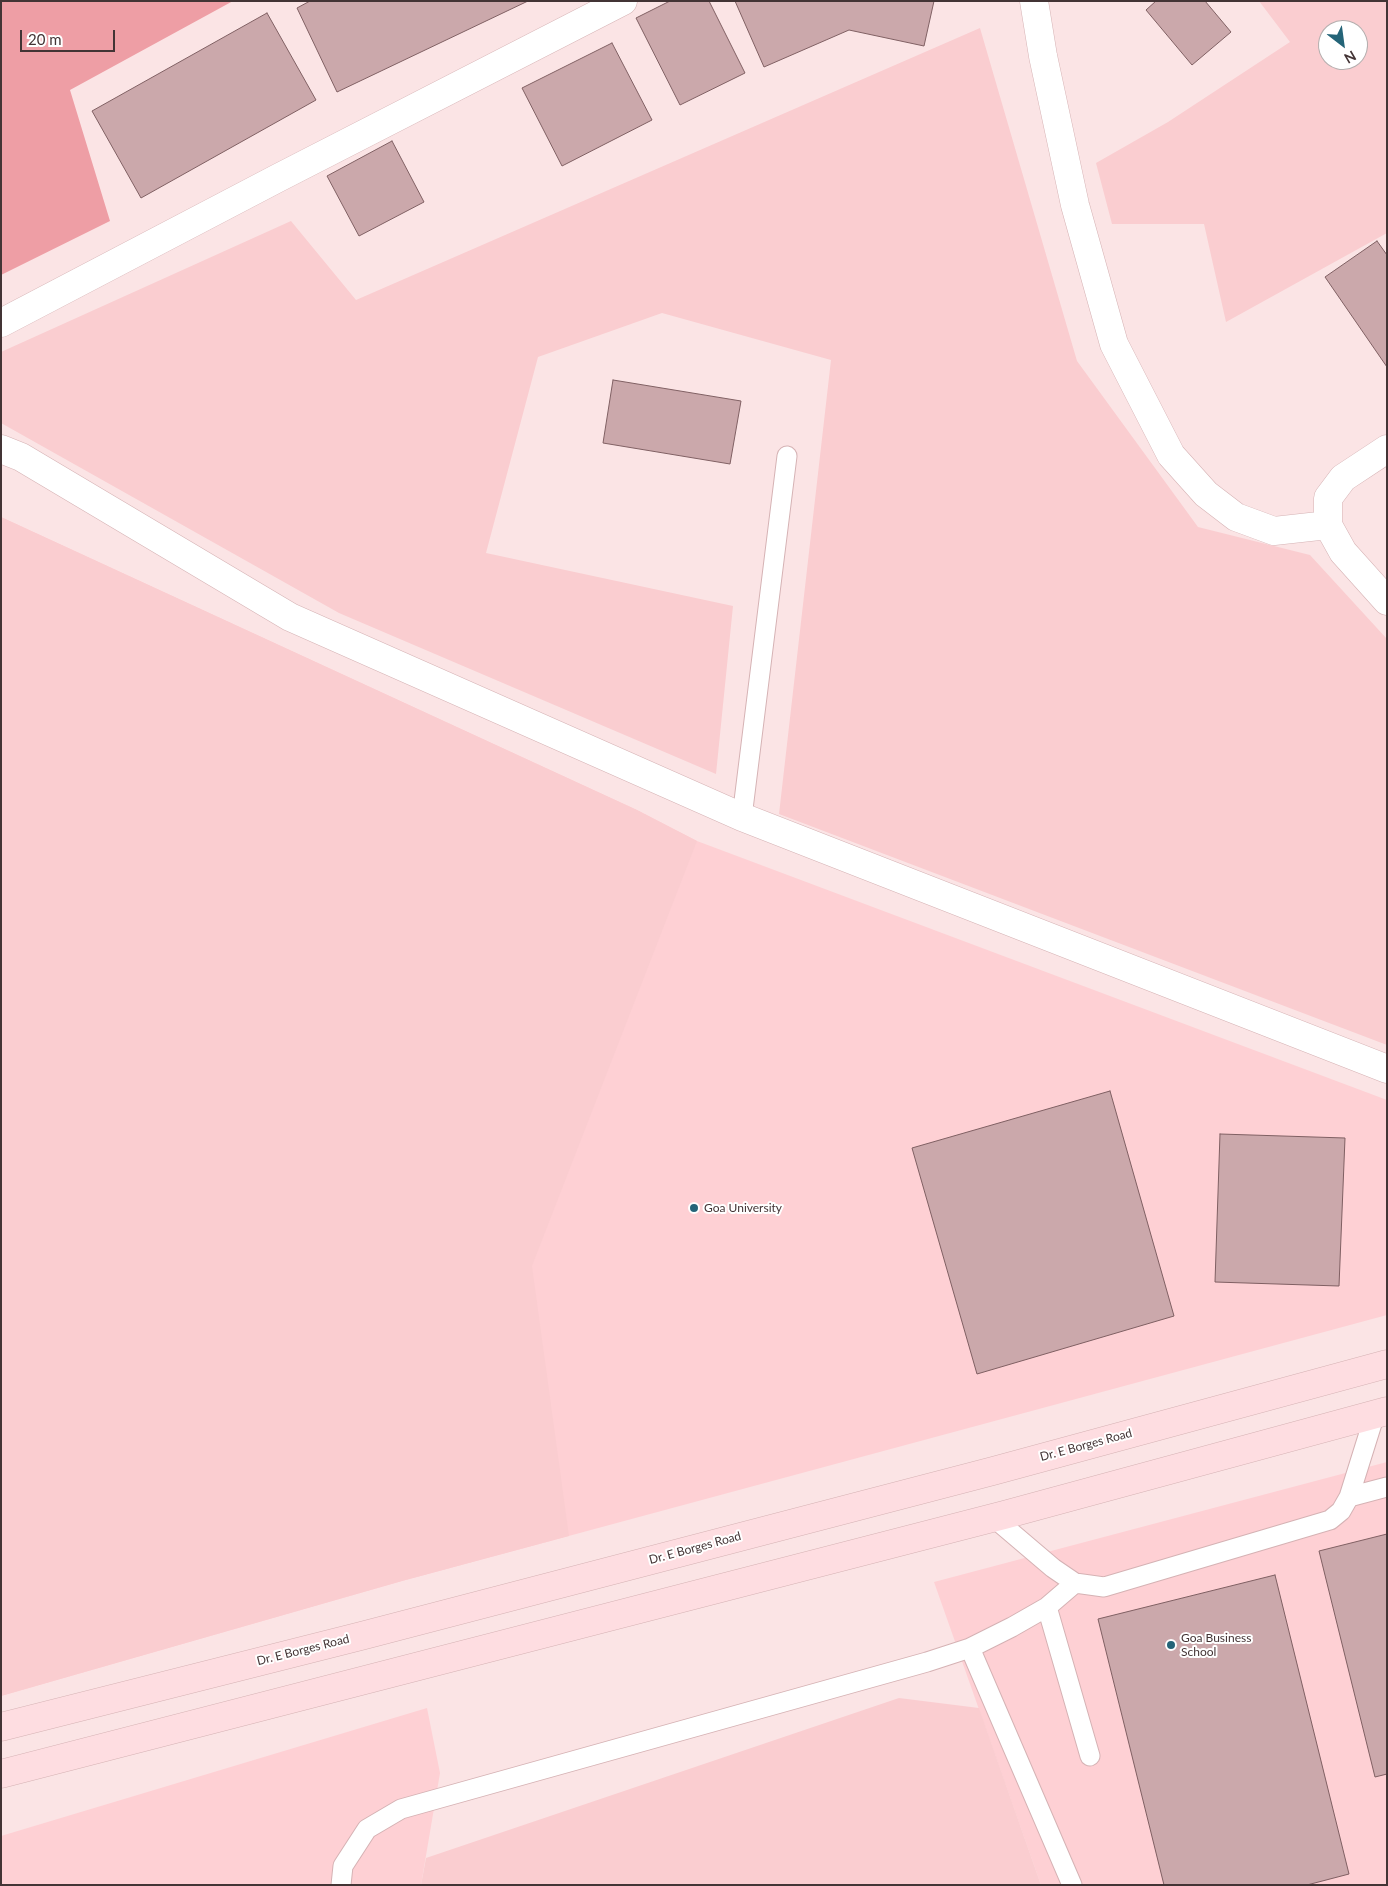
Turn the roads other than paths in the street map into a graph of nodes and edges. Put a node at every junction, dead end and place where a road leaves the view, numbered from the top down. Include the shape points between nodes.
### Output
1 (623, 1) edge
2 (1034, 1) edge
3 (1, 323) edge
4 (1, 449) edge
5 (1387, 449) edge
6 (787, 456) dead end
7 (1328, 525) junction
8 (1387, 601) edge
9 (742, 818) junction
10 (1387, 1069) edge
11 (1387, 1364) edge
12 (1381, 1413) edge
13 (1387, 1487) edge
14 (1349, 1496) junction
15 (993, 1517) junction
16 (1076, 1583) junction
17 (1047, 1607) junction
18 (970, 1648) junction
19 (1, 1727) edge
20 (1090, 1756) dead end
21 (1, 1774) edge
22 (341, 1885) edge
23 (1072, 1885) edge

1 - 3 street
2 - 7 street via 1075,205 1114,344 1171,455 1206,494 1236,517 1274,530
4 - 9 street via 21,457 290,617
5 - 7 street via 1343,478 1328,498
6 - 9 lane
7 - 8 street via 1343,552
9 - 10 street
11 - 19 main road, Dr. E Borges Road via 993,1471
12 - 14 lane
12 - 15 main road
13 - 14 lane
14 - 16 lane via 1330,1520 1104,1587
15 - 16 lane via 1053,1568
15 - 21 main road
16 - 17 lane
17 - 18 lane
17 - 20 lane
18 - 22 lane via 401,1809 367,1829 343,1866
18 - 23 lane

